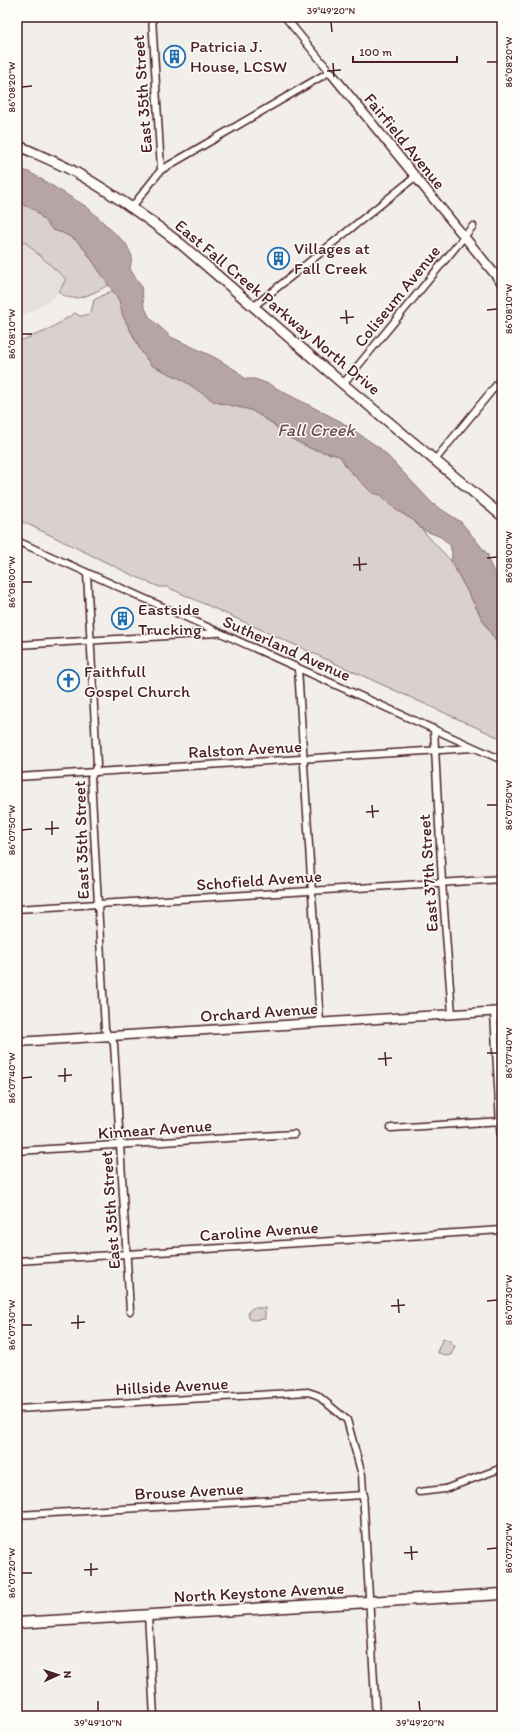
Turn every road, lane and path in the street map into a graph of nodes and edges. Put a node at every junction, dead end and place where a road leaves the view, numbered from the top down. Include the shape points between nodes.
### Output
1 (152, 17) edge
2 (285, 17) edge
3 (330, 72) junction
4 (17, 145) edge
5 (161, 170) junction
6 (415, 177) junction
7 (132, 207) junction
8 (472, 226) dead end
9 (464, 237) junction
10 (502, 283) edge
11 (253, 307) junction
12 (502, 378) edge
13 (343, 384) junction
14 (435, 460) junction
15 (502, 516) edge
16 (17, 542) edge
17 (87, 573) junction
18 (220, 633) junction
19 (91, 640) junction
20 (17, 645) edge
21 (298, 668) junction
22 (434, 729) junction
23 (474, 748) junction
24 (434, 751) junction
25 (304, 759) junction
26 (502, 760) edge
27 (93, 772) junction
28 (17, 777) edge
29 (502, 879) edge
30 (442, 882) junction
31 (312, 891) junction
32 (98, 904) junction
33 (17, 909) edge
34 (498, 1011) edge
35 (452, 1014) junction
36 (320, 1023) junction
37 (109, 1036) junction
38 (17, 1042) edge
39 (501, 1121) edge
40 (391, 1128) dead end
41 (294, 1134) dead end
42 (120, 1145) junction
43 (17, 1151) edge
44 (502, 1161) edge
45 (502, 1230) edge
46 (127, 1254) junction
47 (17, 1261) edge
48 (130, 1311) dead end
49 (17, 1409) edge
50 (502, 1468) edge
51 (419, 1492) dead end
52 (364, 1495) junction
53 (17, 1516) edge
54 (502, 1594) edge
55 (370, 1602) junction
56 (148, 1615) junction
57 (17, 1623) edge
58 (154, 1716) edge
59 (376, 1716) edge

1 - 5 street, East 35th Street
2 - 3 street, Fairfield Avenue
3 - 5 street
3 - 6 street, Fairfield Avenue
4 - 7 main road, East Fall Creek Parkway North Drive via 75,172
5 - 7 street
6 - 9 street, Fairfield Avenue
6 - 11 street
7 - 11 main road, East Fall Creek Parkway North Drive via 181,244
8 - 9 street, Coliseum Avenue
9 - 10 street, Fairfield Avenue
9 - 13 street, Coliseum Avenue
11 - 13 main road, East Fall Creek Parkway North Drive
12 - 14 street
13 - 14 main road, East Fall Creek Parkway North Drive
14 - 15 main road, East Fall Creek Parkway North Drive
16 - 17 street, Sutherland Avenue
17 - 18 street, Sutherland Avenue
17 - 19 street, East 35th Street
18 - 19 street
18 - 21 street, Sutherland Avenue
19 - 20 street
19 - 27 street, East 35th Street via 97,765
21 - 22 street, Sutherland Avenue
21 - 25 street
22 - 23 street, Sutherland Avenue
22 - 24 street, East 37th Street
23 - 24 street, Ralston Avenue
23 - 26 street, Sutherland Avenue
24 - 25 street, Ralston Avenue
24 - 30 street, East 37th Street
25 - 27 street, Ralston Avenue
25 - 31 street
27 - 28 street, Ralston Avenue
27 - 32 street, East 35th Street via 91,779
29 - 30 street, Schofield Avenue
30 - 31 street, Schofield Avenue
30 - 35 street, East 37th Street
31 - 32 street, Schofield Avenue
31 - 36 street
32 - 33 street, Schofield Avenue
32 - 37 street, East 35th Street via 105,1029
34 - 35 street, Orchard Avenue
34 - 39 street
35 - 36 street, Orchard Avenue
36 - 37 street, Orchard Avenue
37 - 38 street, Orchard Avenue
37 - 42 street, East 35th Street via 114,1044
39 - 40 street
39 - 44 street
41 - 42 street, Kinnear Avenue
42 - 43 street, Kinnear Avenue
42 - 46 street, East 35th Street
45 - 46 street, Caroline Avenue
46 - 47 street, Caroline Avenue
46 - 48 street, East 35th Street
49 - 52 street, Hillside Avenue via 308,1392 317,1395 347,1420 362,1475
50 - 51 street via 445,1488
52 - 53 street, Brouse Avenue
52 - 55 street, Hillside Avenue
54 - 55 main road, North Keystone Avenue
55 - 56 main road, North Keystone Avenue
55 - 59 street, Hillside Avenue
56 - 57 main road, North Keystone Avenue
56 - 58 street

